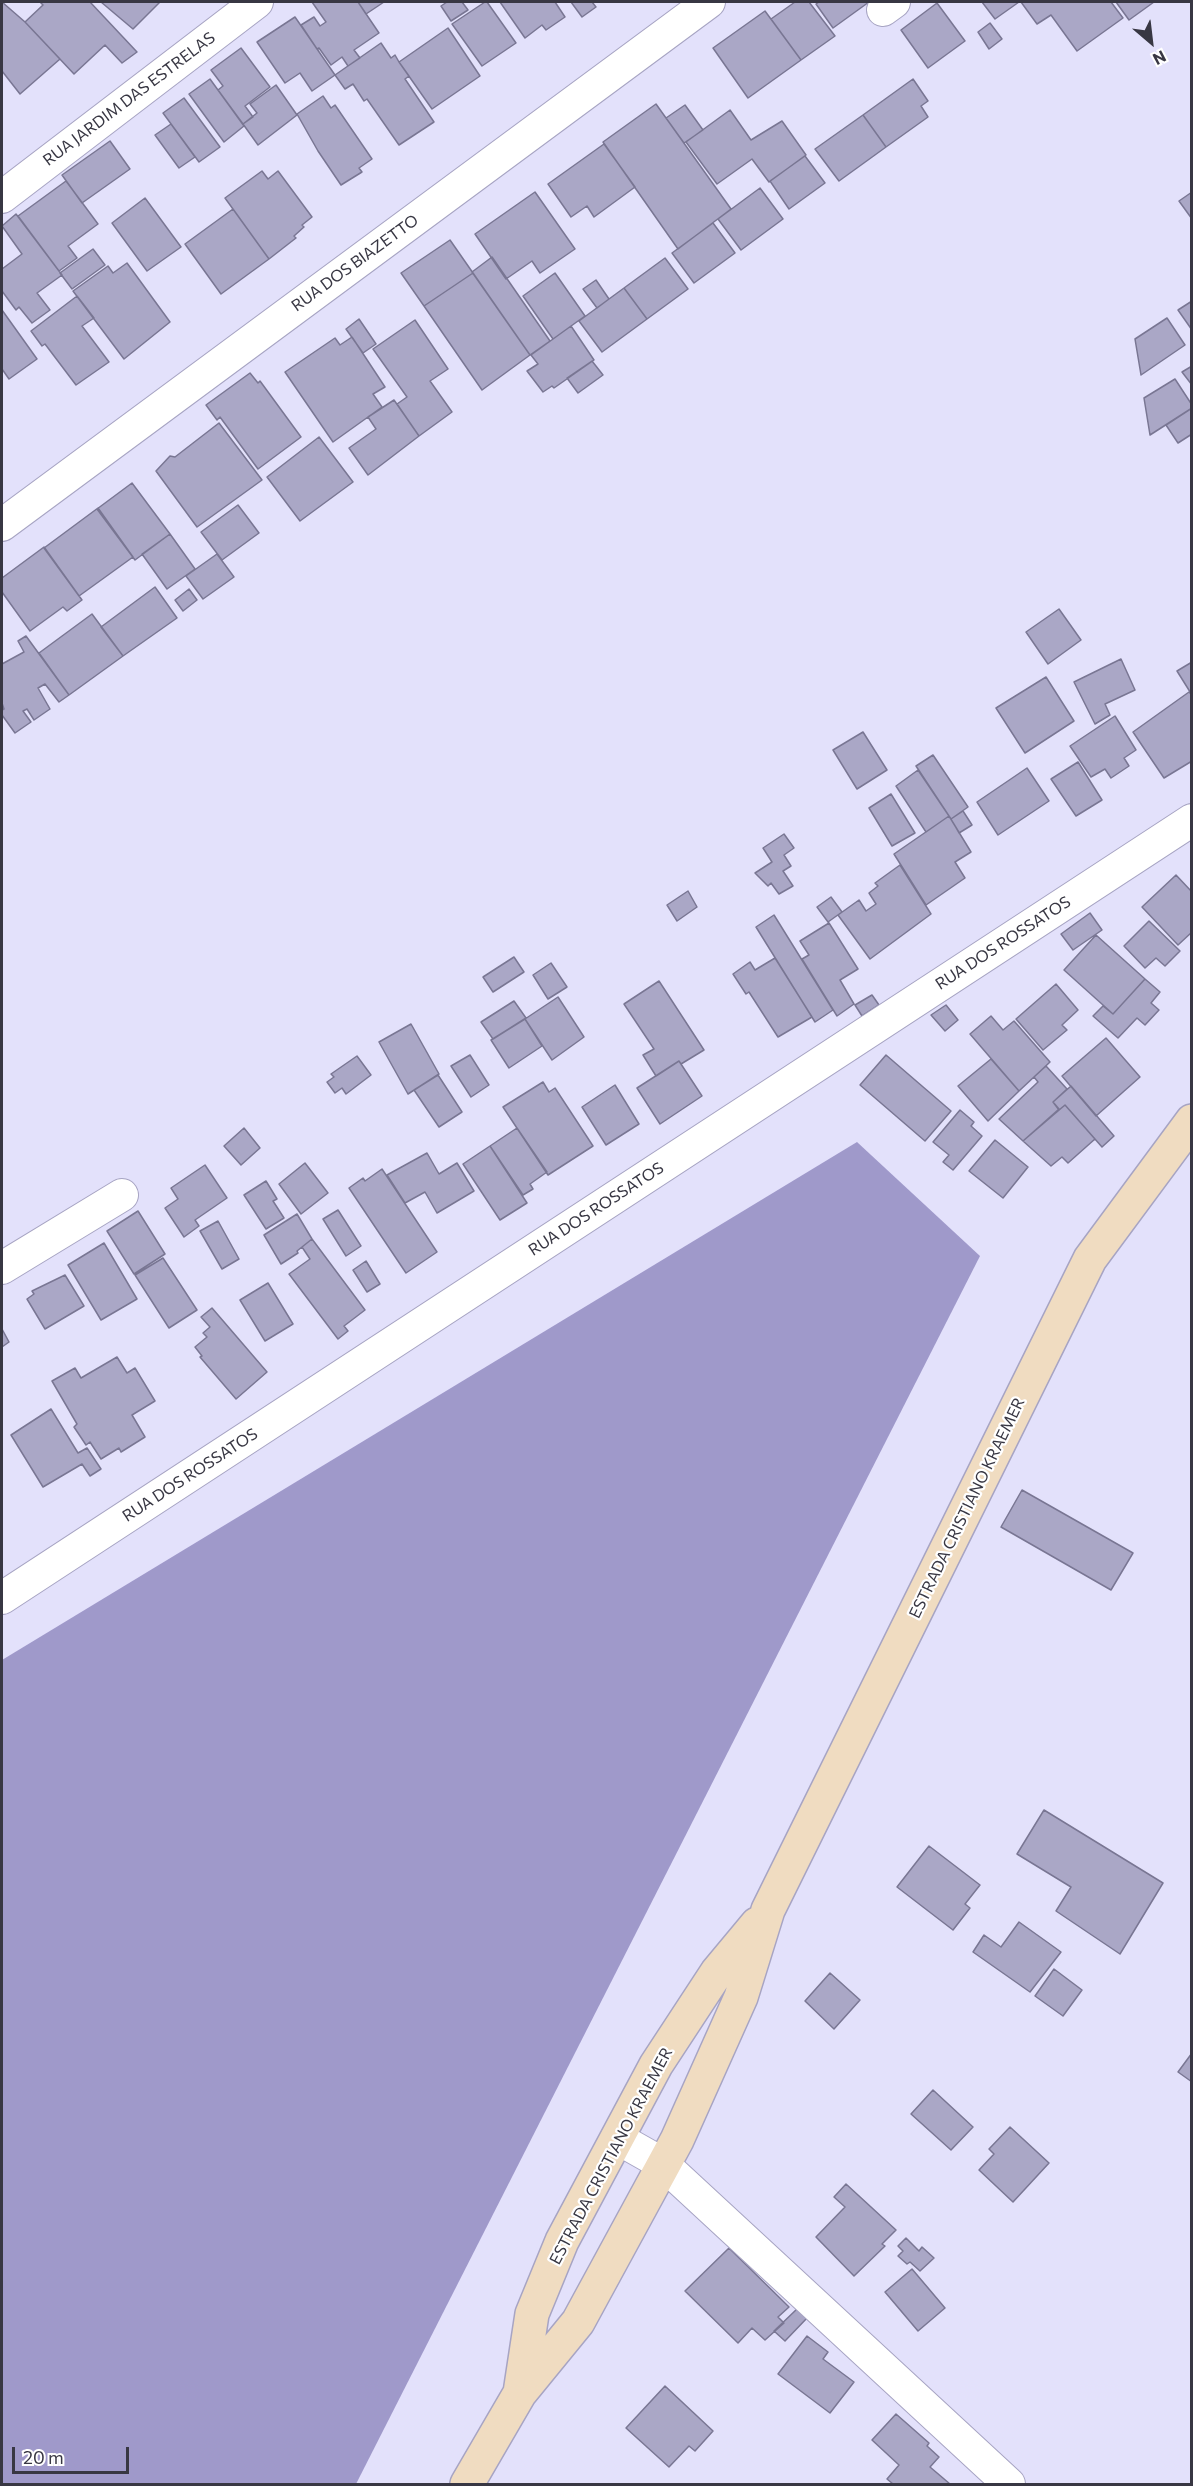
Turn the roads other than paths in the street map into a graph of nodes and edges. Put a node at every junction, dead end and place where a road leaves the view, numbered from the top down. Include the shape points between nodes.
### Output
1 (257, 2) edge
2 (710, 2) edge
3 (2, 197) edge
4 (2, 525) edge
5 (1191, 820) edge
6 (1191, 1121) edge
7 (122, 1195) dead end
8 (2, 1268) edge
9 (2, 1598) edge
10 (768, 1910) junction
11 (617, 2138) junction
12 (663, 2164) junction
13 (520, 2393) junction
14 (467, 2484) edge
15 (1009, 2484) edge

1 - 3 street, RUA JARDIM DAS ESTRELAS
2 - 4 street, RUA DOS BIAZETTO
5 - 9 street, RUA DOS ROSSATOS
6 - 10 main road, ESTRADA CRISTIANO KRAEMER via 1090,1259
7 - 8 street
10 - 11 main road, ESTRADA CRISTIANO KRAEMER via 717,1972 656,2065
10 - 12 main road, ESTRADA CRISTIANO KRAEMER via 741,1997
11 - 12 street
11 - 13 main road, ESTRADA CRISTIANO KRAEMER via 562,2241 532,2314
12 - 13 main road, ESTRADA CRISTIANO KRAEMER via 578,2322
12 - 15 street
13 - 14 main road, ESTRADA CRISTIANO KRAEMER

